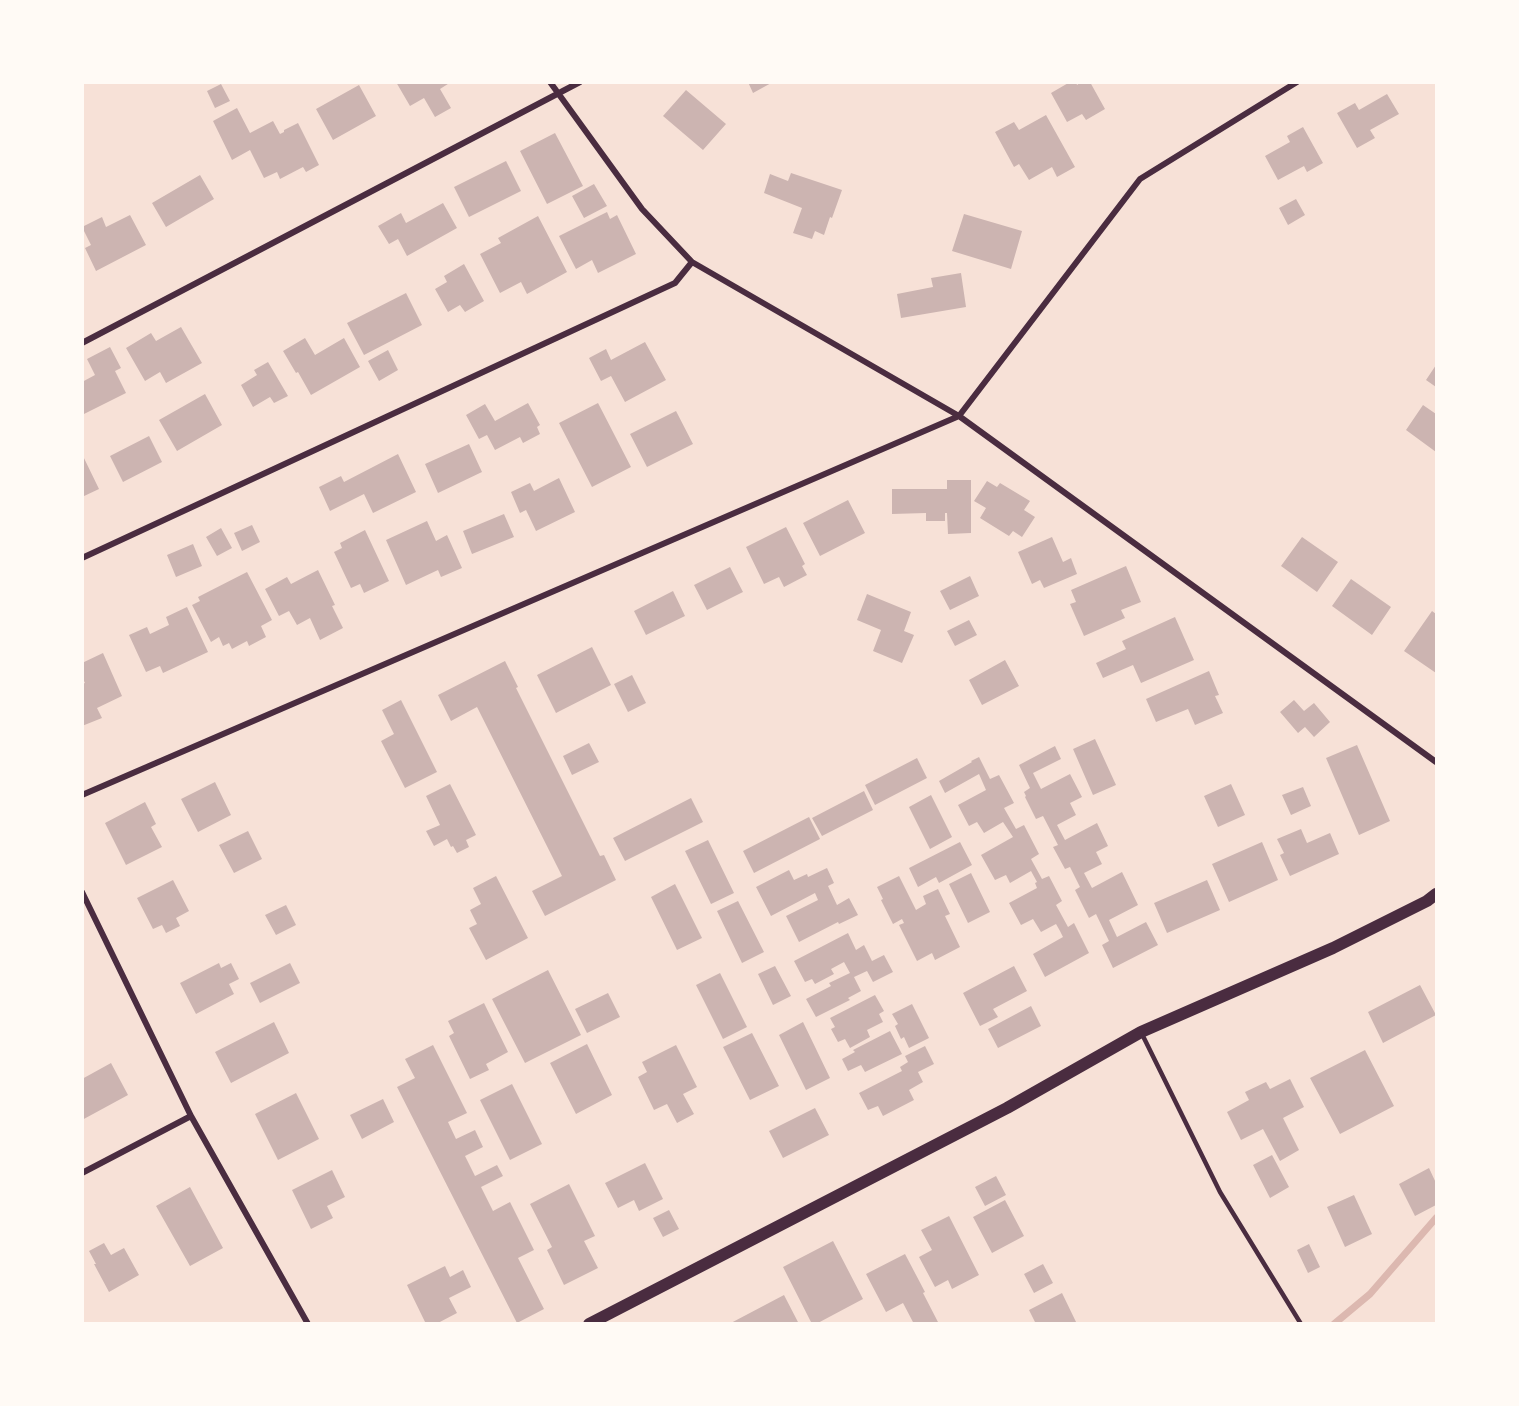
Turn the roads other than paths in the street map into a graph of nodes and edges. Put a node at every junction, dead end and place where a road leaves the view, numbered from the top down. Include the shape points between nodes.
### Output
1 (550, 82) edge
2 (580, 82) edge
3 (1297, 82) edge
4 (558, 93) junction
5 (692, 262) junction
6 (82, 343) edge
7 (959, 416) junction
8 (82, 558) edge
9 (1437, 762) edge
10 (82, 795) edge
11 (82, 892) edge
12 (1437, 894) edge
13 (1142, 1032) junction
14 (191, 1116) junction
15 (82, 1173) edge
16 (308, 1323) edge
17 (589, 1323) edge
18 (1301, 1323) edge

1 - 4 street
2 - 4 street
3 - 7 street via 1140,179
4 - 5 street via 642,209
4 - 6 street
5 - 7 street
5 - 8 street via 675,283
7 - 9 street
7 - 10 street
11 - 14 street
12 - 13 main road via 1333,948
13 - 17 main road via 1007,1108
13 - 18 lane via 1220,1192
14 - 15 street
14 - 16 street

